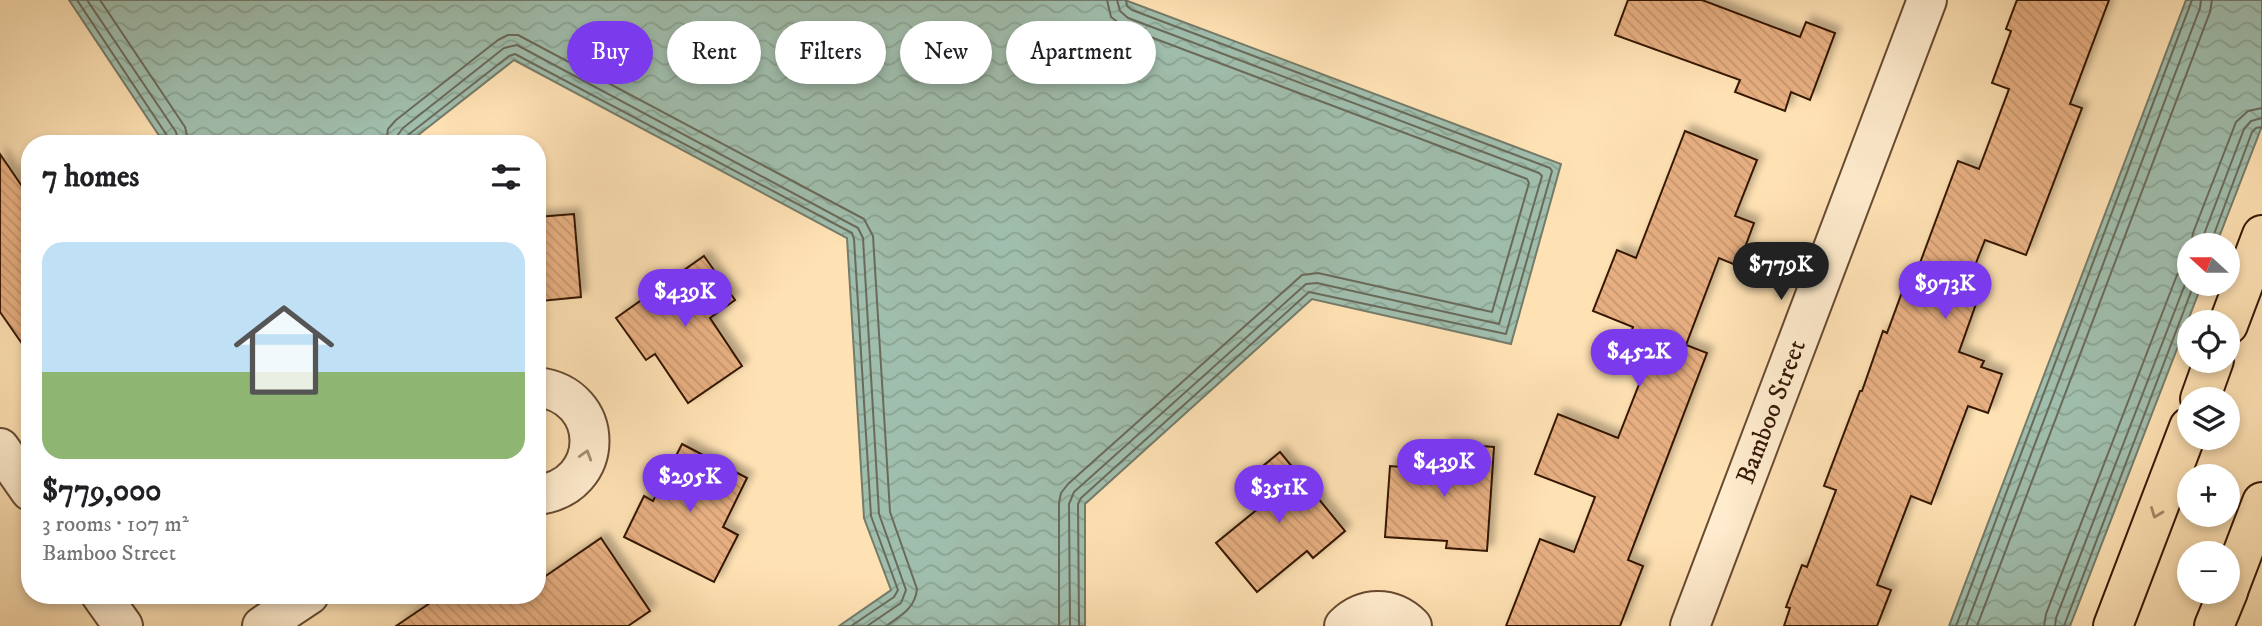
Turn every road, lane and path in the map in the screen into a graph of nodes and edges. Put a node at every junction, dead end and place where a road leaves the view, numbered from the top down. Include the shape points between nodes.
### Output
1 (1927, 0) edge
2 (2262, 235) edge
3 (2234, 310) edge
4 (546, 388) edge
5 (0, 448) edge
6 (2180, 450) edge
7 (21, 478) edge
8 (546, 493) edge
9 (2262, 502) edge
10 (2240, 560) edge
11 (107, 604) edge
12 (295, 604) edge
13 (2223, 604) edge
14 (123, 626) edge
15 (262, 626) edge
16 (1344, 626) edge
17 (1412, 626) edge
18 (1690, 626) edge
19 (2113, 626) edge
20 (2214, 626) edge

1 - 18 street, Bamboo Street
2 - 3 highway
8 -> 4 street via 570,483 581,470 590,438 587,422 573,401
5 - 7 street
6 -> 19 highway
9 - 10 highway
11 - 14 street
12 - 15 street
13 - 20 highway
16 - 17 street via 1366,612 1380,610 1394,613

